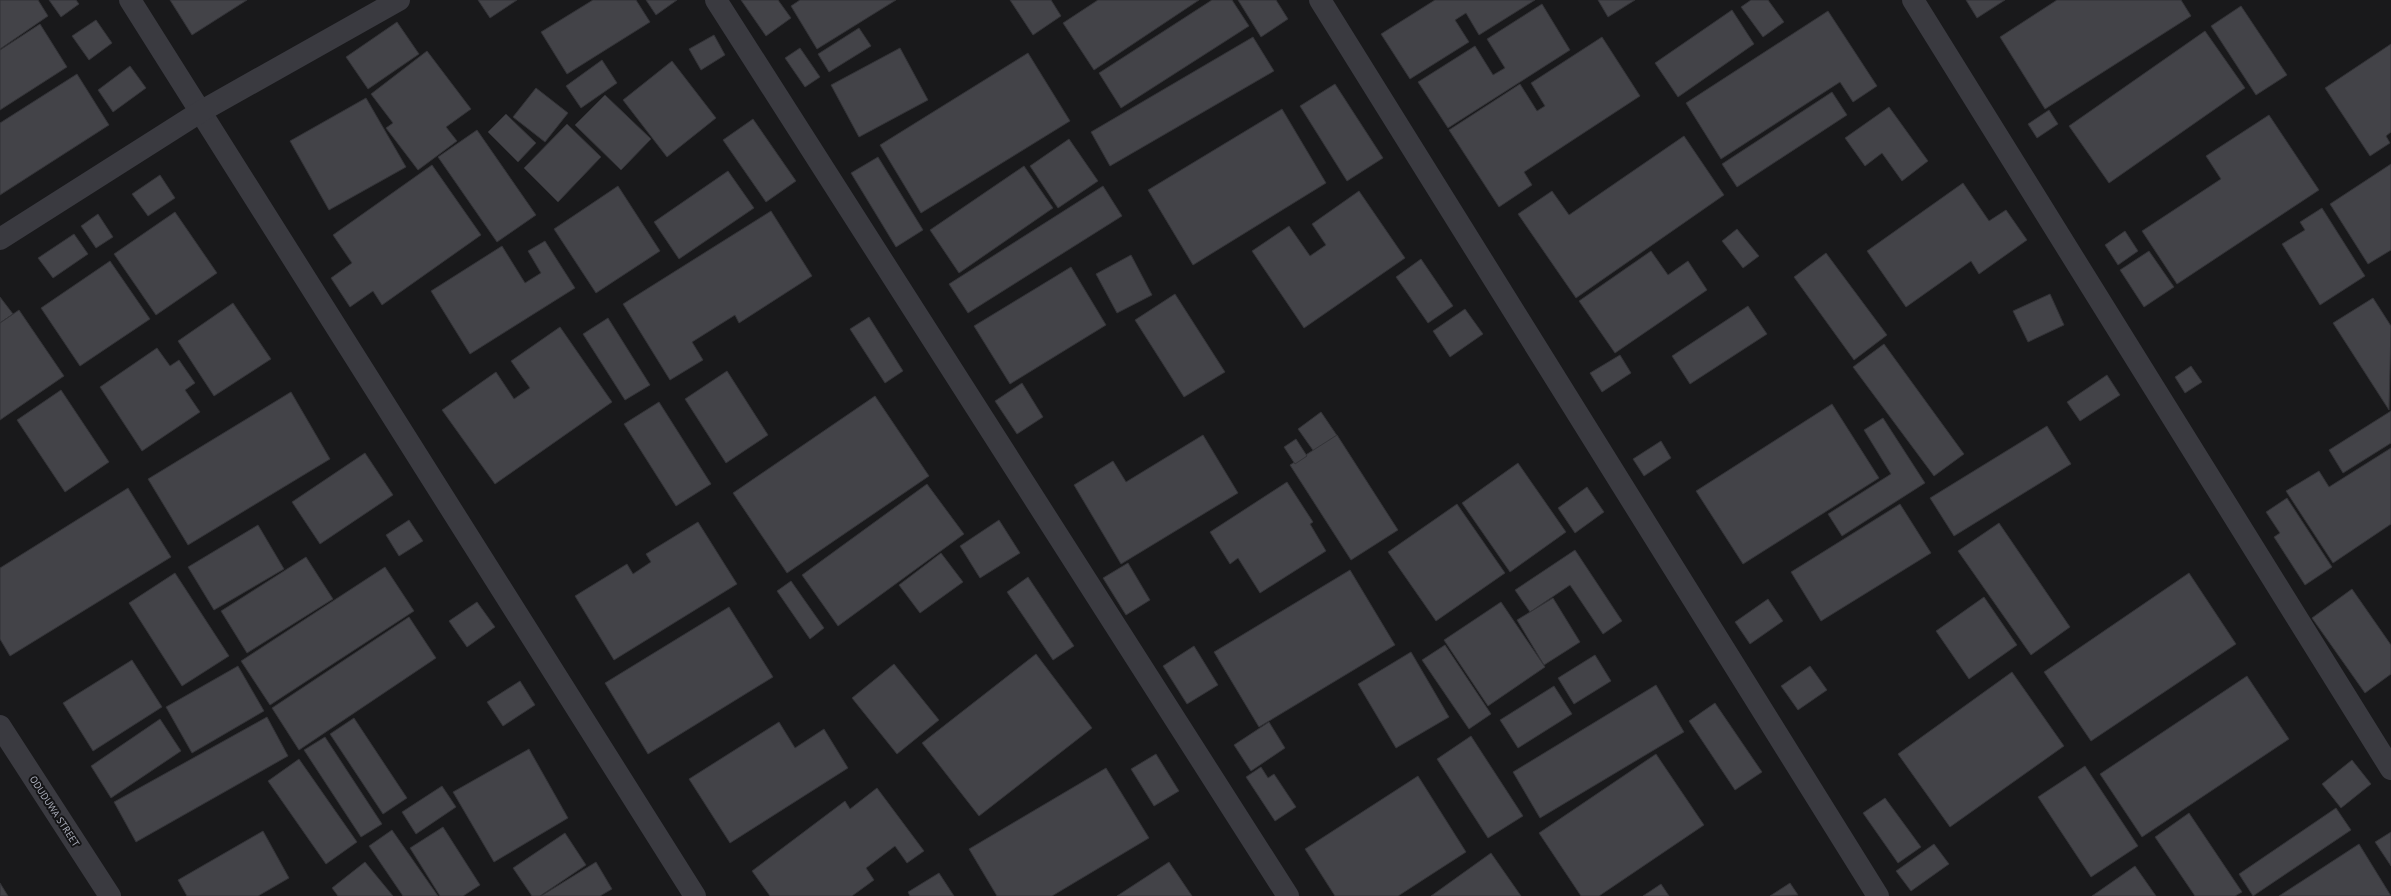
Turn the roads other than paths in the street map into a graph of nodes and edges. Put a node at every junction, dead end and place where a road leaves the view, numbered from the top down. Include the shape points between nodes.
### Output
1 (130, 0) edge
2 (399, 0) edge
3 (716, 0) edge
4 (1320, 0) edge
5 (1913, 0) edge
6 (200, 112) junction
7 (0, 239) edge
8 (0, 726) edge
9 (2391, 769) edge
10 (110, 896) edge
11 (695, 896) edge
12 (1288, 896) edge
13 (1878, 896) edge

1 - 6 street
2 - 6 street
3 - 12 street
4 - 13 street
5 - 9 street
6 - 7 street
6 - 11 street
8 - 10 street, ODUDUWA STREET

